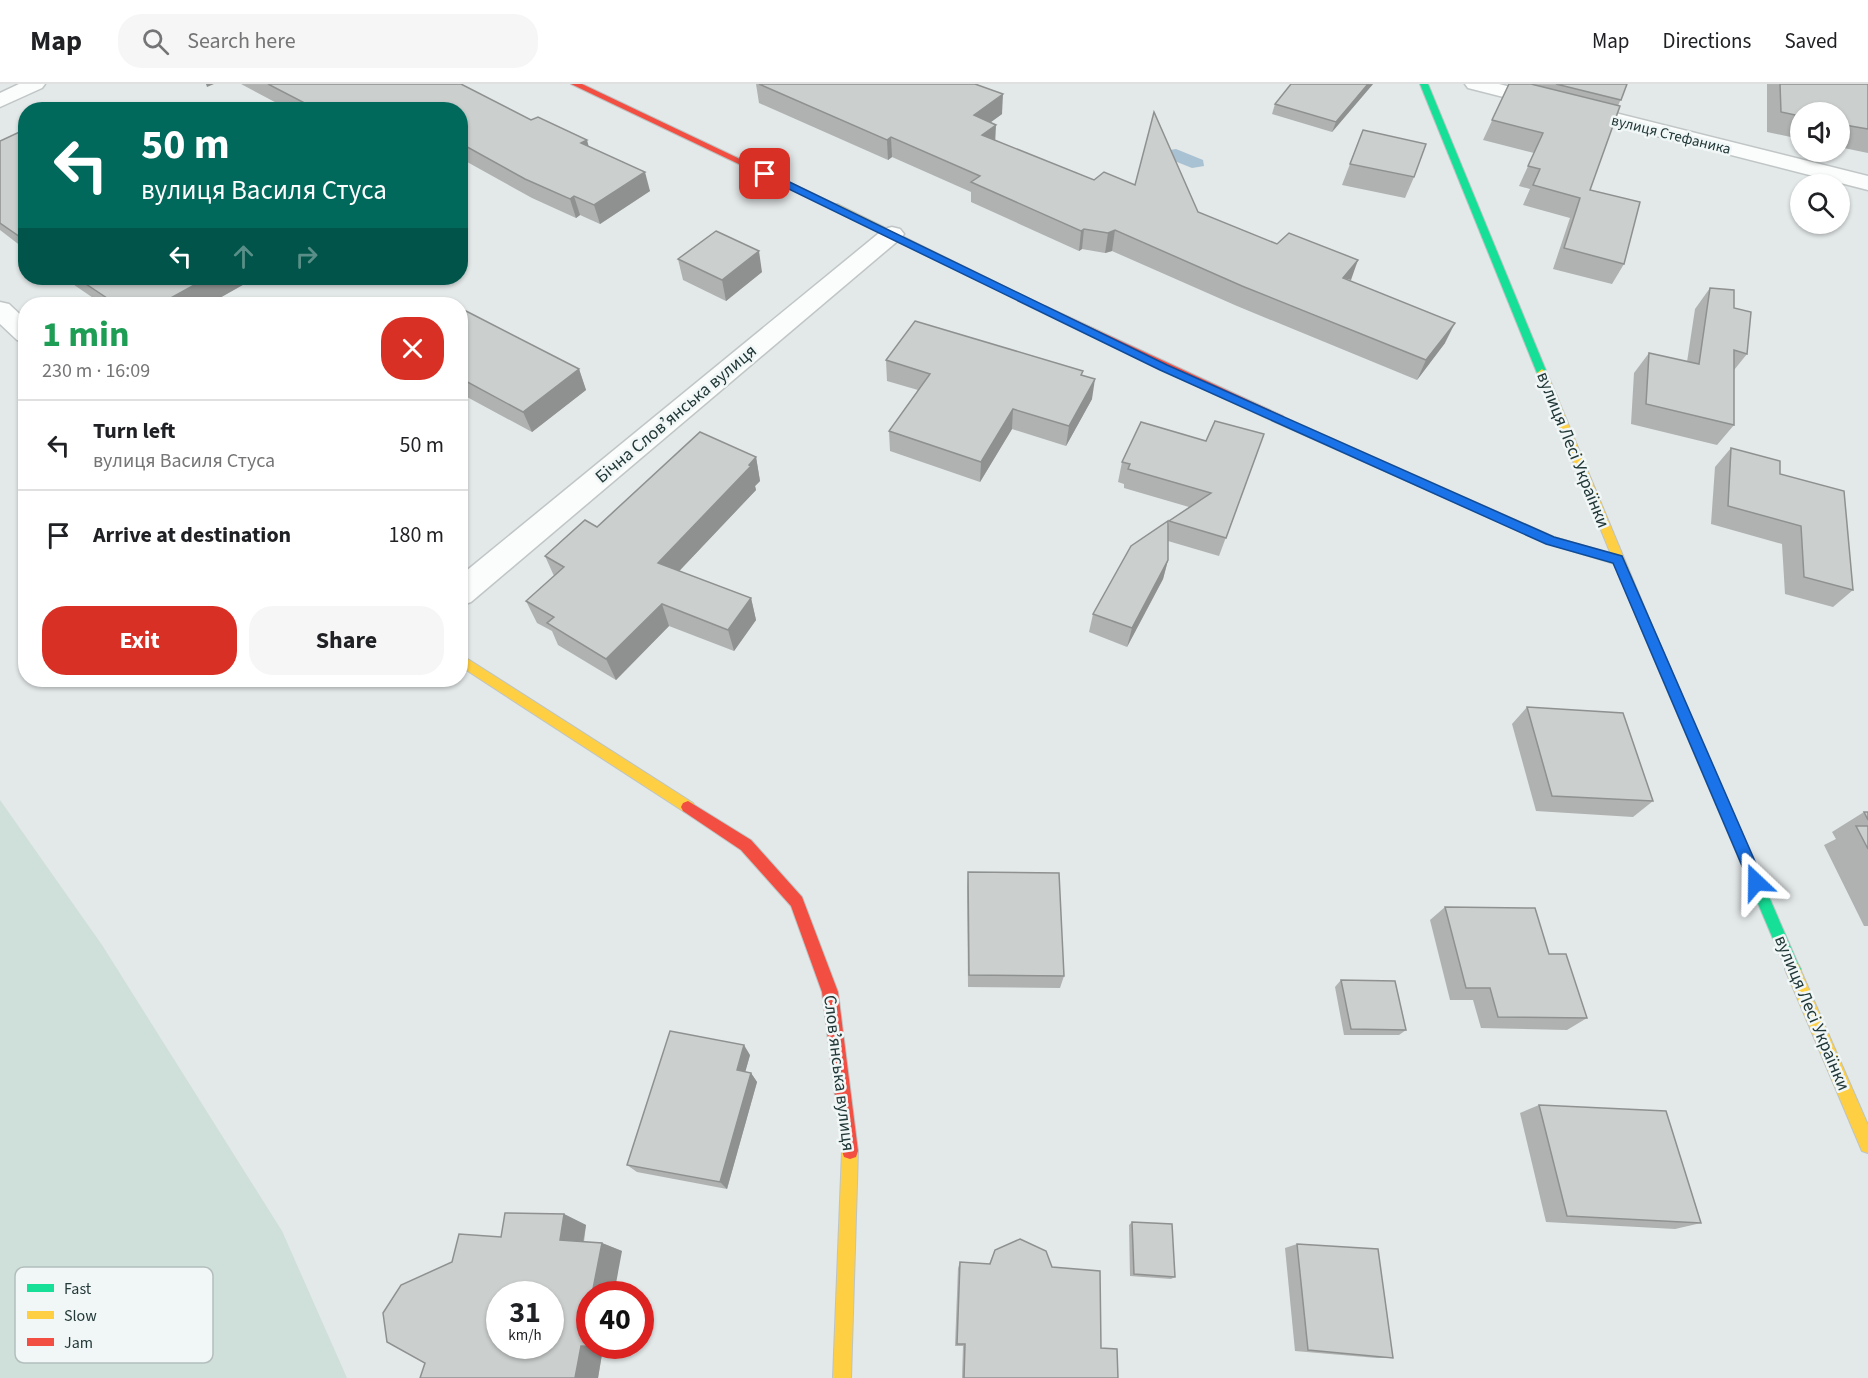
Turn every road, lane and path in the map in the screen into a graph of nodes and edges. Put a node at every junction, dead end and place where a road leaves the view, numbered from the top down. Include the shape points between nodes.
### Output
1 (35, 84) edge
2 (575, 84) edge
3 (1424, 84) edge
4 (1475, 84) edge
5 (0, 101) edge
6 (1868, 183) edge
7 (892, 234) junction
8 (0, 310) edge
9 (18, 327) edge
10 (1618, 560) junction
11 (468, 587) edge
12 (468, 664) edge
13 (1868, 1145) edge
14 (842, 1378) edge

1 - 5 street
2 - 7 street
3 - 10 street, вулиця Лесі Українки
4 - 6 street, вулиця Стефаника
7 - 10 street via 1206,386 1550,540
7 - 11 street, Бічна Словʼянська вулиця
8 - 9 street
10 - 13 street, вулиця Лесі Українки
12 - 14 street, Словʼянська вулиця via 746,845 797,902 830,992 850,1140

